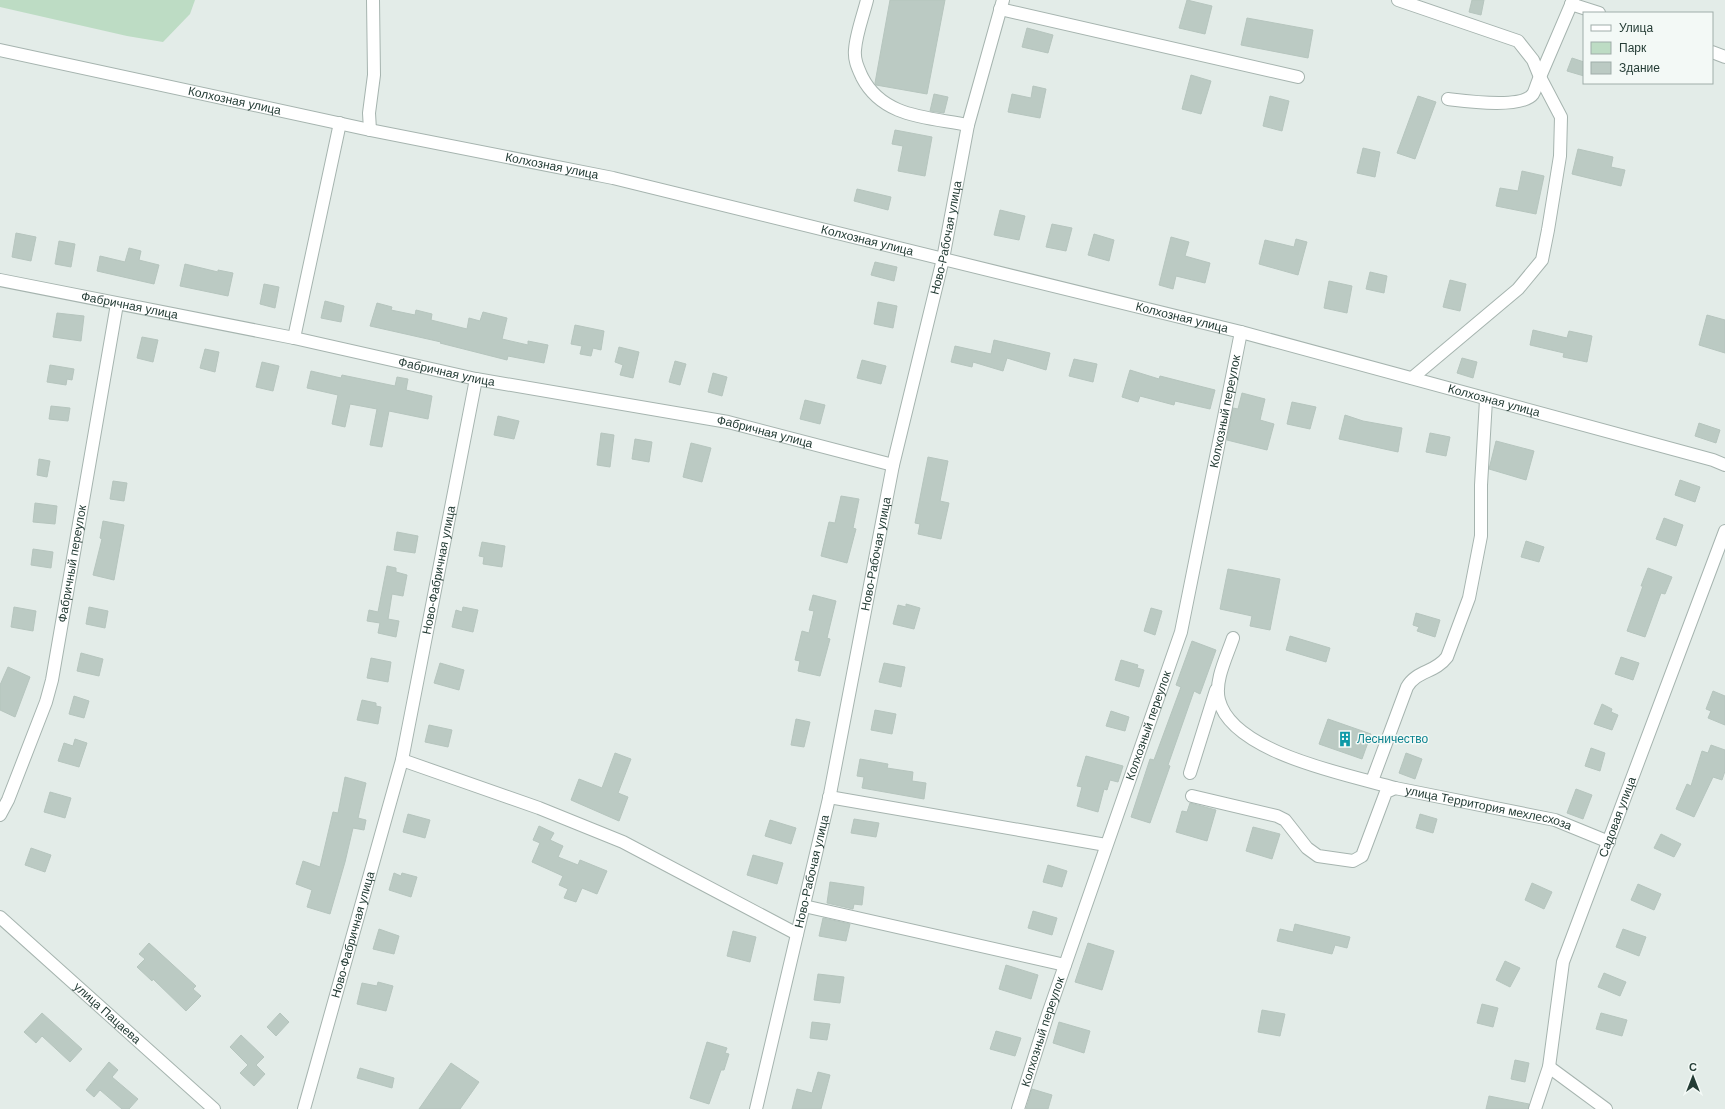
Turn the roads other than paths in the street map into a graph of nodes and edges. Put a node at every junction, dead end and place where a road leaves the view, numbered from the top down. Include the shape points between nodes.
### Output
1 (373, 0) edge
2 (867, 0) edge
3 (1398, 0) edge
4 (1572, 2) edge
5 (1001, 5) edge
6 (1597, 12) edge
7 (0, 50) edge
8 (1713, 52) edge
9 (1725, 57) edge
10 (1298, 77) dead end
11 (1540, 77) junction
12 (1448, 99) dead end
13 (340, 123) junction
14 (968, 125) junction
15 (370, 130) junction
16 (943, 259) junction
17 (0, 280) edge
18 (117, 304) junction
19 (1241, 332) junction
20 (294, 338) junction
21 (1412, 378) junction
22 (476, 379) junction
23 (1486, 400) junction
24 (893, 465) junction
25 (1725, 465) edge
26 (1725, 531) edge
27 (1233, 638) dead end
28 (1219, 682) junction
29 (402, 760) junction
30 (1190, 773) dead end
31 (1372, 781) junction
32 (1395, 788) junction
33 (1192, 796) dead end
34 (829, 797) junction
35 (0, 815) edge
36 (1609, 842) junction
37 (1106, 845) junction
38 (804, 906) junction
39 (0, 917) edge
40 (797, 934) junction
41 (1065, 965) junction
42 (1549, 1067) junction
43 (214, 1109) edge
44 (304, 1109) edge
45 (756, 1109) edge
46 (1018, 1109) edge
47 (1535, 1109) edge
48 (1606, 1109) edge

1 - 15 street via 374,74 369,113
2 - 14 street via 855,50 855,61 872,92 900,112
3 - 11 street via 1518,41 1533,60
4 - 6 street
4 - 11 street
5 - 10 street
5 - 14 street, Ново-Рабочая улица
7 - 13 street, Колхозная улица
8 - 9 street
11 - 12 street via 1532,95 1525,99 1487,104
11 - 21 street via 1560,117 1560,156 1542,260 1518,289
13 - 15 street, Колхозная улица
13 - 20 street
14 - 16 street, Ново-Рабочая улица
15 - 16 street, Колхозная улица via 613,178
16 - 19 street, Колхозная улица
16 - 24 street, Ново-Рабочая улица
17 - 18 street, Фабричная улица
18 - 20 street, Фабричная улица
18 - 35 street, Фабричный переулок via 52,680 46,702
19 - 21 street, Колхозная улица
19 - 37 street, Колхозный переулок via 1181,632
20 - 22 street, Фабричная улица
21 - 23 street, Колхозная улица
22 - 24 street, Фабричная улица via 728,422
22 - 29 street, Ново-Фабричная улица
23 - 25 street, Колхозная улица
23 - 31 street via 1481,536 1469,598 1447,657 1441,665 1412,679 1407,687
24 - 34 street, Ново-Рабочая улица
26 - 36 street, Садовая улица
27 - 28 street
28 - 30 street
28 - 31 street via 1218,698 1223,713 1240,731 1273,751 1296,760
29 - 40 street via 539,808 623,842
29 - 44 street, Ново-Фабричная улица
31 - 32 street
32 - 33 street, улица Территория мехлесхоза via 1386,792 1362,856 1353,861 1318,856 1307,848 1285,820 1277,816
32 - 36 street, улица Территория мехлесхоза via 1555,820
34 - 37 street
34 - 38 street, Ново-Рабочая улица
36 - 42 street, Садовая улица via 1563,962
37 - 41 street, Колхозный переулок
38 - 40 street, Ново-Рабочая улица
38 - 41 street
39 - 43 street, улица Пацаева
40 - 45 street, Ново-Рабочая улица
41 - 46 street, Колхозный переулок
42 - 47 street, Садовая улица
42 - 48 street

